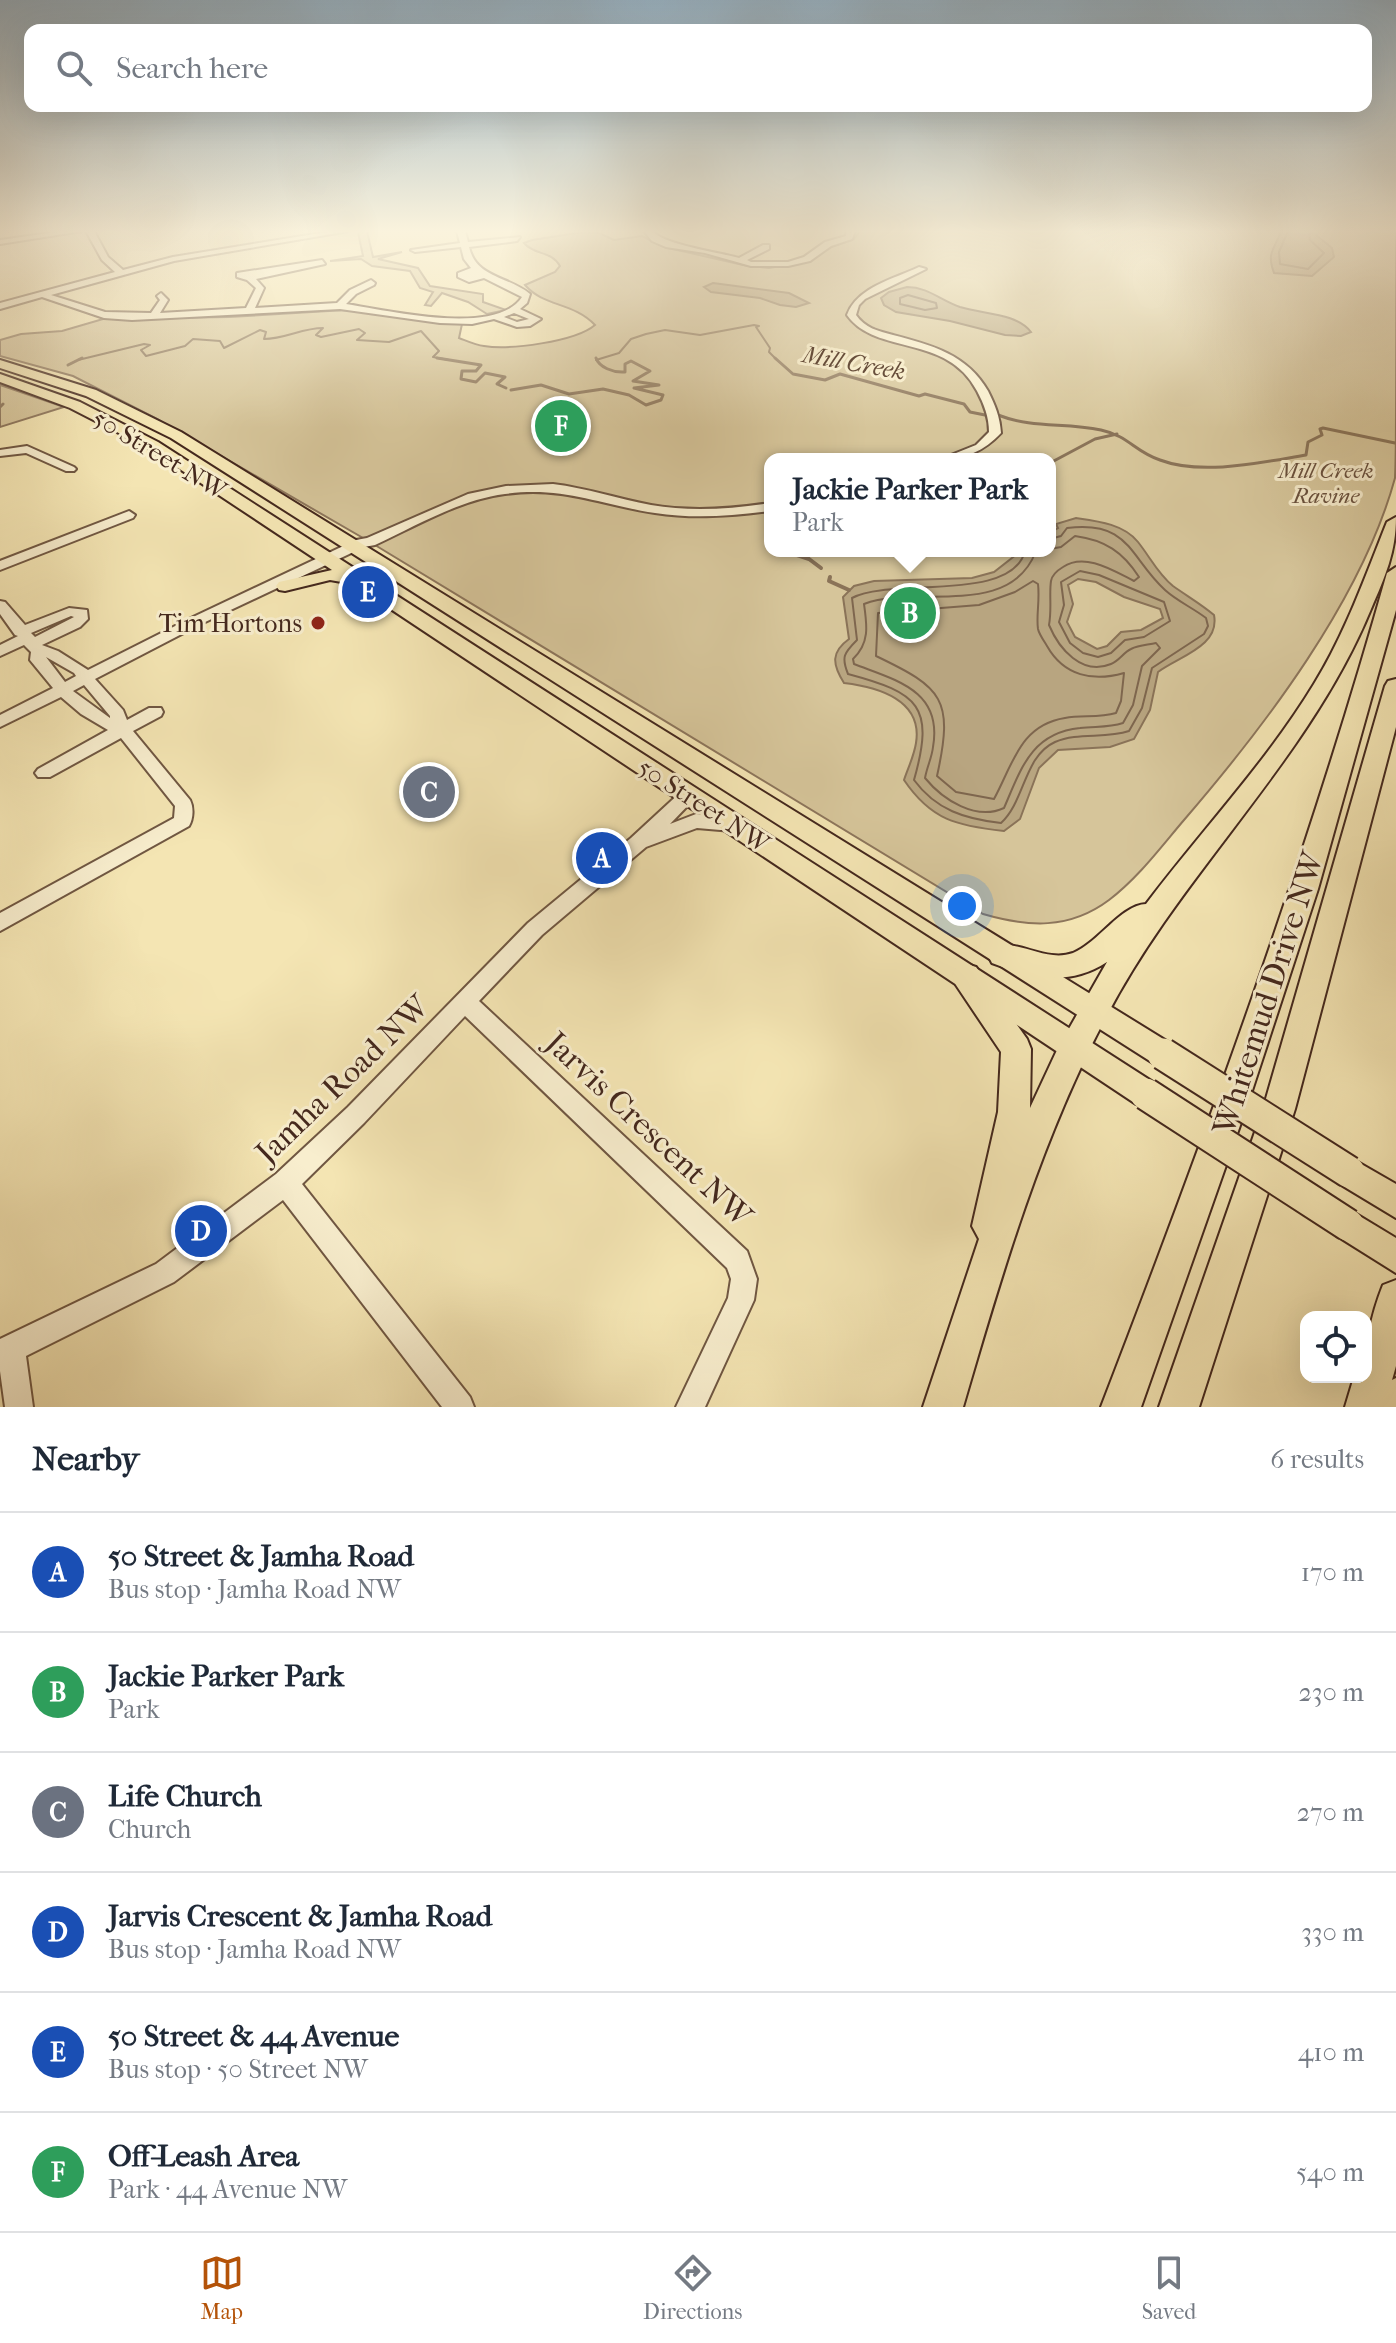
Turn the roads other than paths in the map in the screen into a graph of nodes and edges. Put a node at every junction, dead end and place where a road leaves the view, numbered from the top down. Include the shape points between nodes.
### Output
1 (161, 296) dead end
2 (31, 297) edge
3 (48, 297) edge
4 (258, 297) edge
5 (349, 297) edge
6 (526, 297) edge
7 (863, 297) edge
8 (0, 306) edge
9 (75, 306) junction
10 (340, 306) junction
11 (515, 310) junction
12 (249, 311) junction
13 (58, 312) dead end
14 (154, 316) junction
15 (497, 317) junction
16 (0, 364) edge
17 (0, 378) edge
18 (0, 453) edge
19 (961, 453) edge
20 (70, 469) dead end
21 (764, 508) edge
22 (129, 515) dead end
23 (1396, 522) edge
24 (361, 547) junction
25 (330, 561) junction
26 (0, 566) edge
27 (1396, 573) edge
28 (366, 584) junction
29 (285, 586) junction
30 (0, 605) edge
31 (29, 641) junction
32 (0, 651) edge
33 (87, 678) junction
34 (1396, 686) edge
35 (65, 689) junction
36 (155, 712) dead end
37 (0, 722) edge
38 (123, 730) junction
39 (44, 773) dead end
40 (689, 795) junction
41 (766, 805) junction
42 (733, 824) junction
43 (638, 843) junction
44 (1174, 887) junction
45 (0, 923) edge
46 (1002, 955) junction
47 (966, 976) junction
48 (466, 1003) junction
49 (1094, 1011) junction
50 (1075, 1047) junction
51 (285, 1183) junction
52 (1396, 1202) edge
53 (1396, 1257) edge
54 (976, 1298) junction
55 (1396, 1298) edge
56 (5, 1352) edge
57 (1396, 1398) edge
58 (19, 1407) edge
59 (460, 1407) edge
60 (690, 1407) edge
61 (943, 1407) edge
62 (1121, 1407) edge
63 (1179, 1407) edge
64 (1365, 1407) edge
65 (1389, 1407) edge

1 - 14 street
2 - 8 street
3 - 9 street
4 - 12 street
5 - 10 street
6 - 11 street
7 - 19 street via 853,309 854,321 959,362 977,380 996,427 990,440
9 - 13 street
9 - 14 street via 104,315
10 - 12 street
10 - 15 street via 422,312 453,321
11 - 15 street
11 - 15 street via 536,319 515,325
12 - 14 street
16 - 24 main road, 50 Street NW via 67,384 140,415
17 - 25 main road, 50 Street NW via 127,430
18 - 20 street via 20,448
21 - 24 street via 678,512 578,491 506,490 472,497
22 - 26 street
23 - 44 highway via 1358,618 1323,687
24 - 25 street
24 - 41 main road, 50 Street NW
25 - 28 main road, 50 Street NW
25 - 29 street
25 - 33 street via 196,621
27 - 62 highway, Whitemud Drive NW via 1253,1039
28 - 29 main road via 330,575
28 - 40 main road, 50 Street NW
29 - 33 street
30 - 31 street
31 - 32 street
31 - 33 street
31 - 35 street via 54,682
33 - 35 street
33 - 38 street via 117,714
34 - 63 highway, Whitemud Drive NW via 1279,1109
35 - 37 street
35 - 38 street via 104,724
36 - 38 street
38 - 39 street
38 - 45 street via 184,805 183,821
40 - 41 main road via 712,787
40 - 42 main road, 50 Street NW
40 - 43 street, Jamha Road NW
41 - 46 main road, 50 Street NW
42 - 43 street via 696,821
42 - 47 main road, 50 Street NW
43 - 48 street, Jamha Road NW via 535,929
44 - 46 highway via 1113,942 1074,965 1047,969
44 - 49 highway
46 - 49 main road, 50 Street NW
47 - 50 main road, 50 Street NW
47 - 54 highway via 1012,1040 1017,1066 1014,1112
48 - 51 street, Jamha Road NW
48 - 60 street, Jarvis Crescent NW via 738,1260 744,1279 741,1300
49 - 50 highway
49 - 52 main road, 50 Street NW, bridge
50 - 53 main road, 50 Street NW, bridge
50 - 54 highway via 1026,1151
51 - 56 street, Jamha Road NW via 165,1273
51 - 59 street
54 - 61 highway
55 - 64 highway
56 - 58 street
57 - 65 highway

